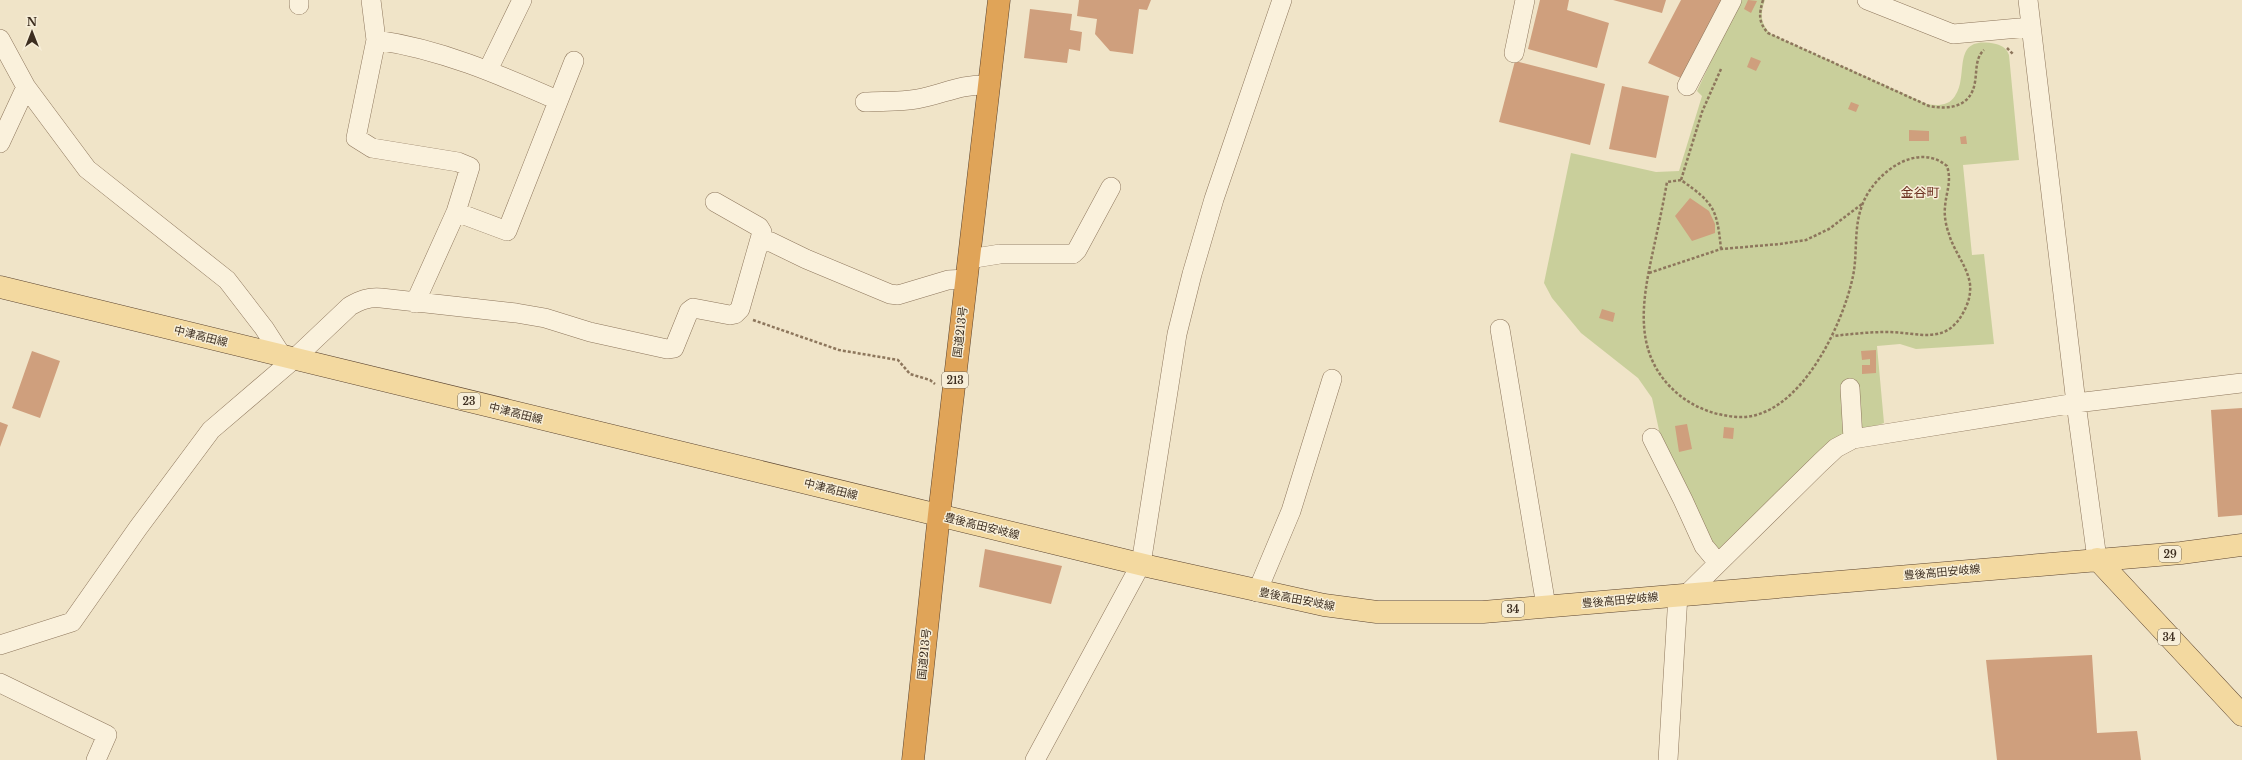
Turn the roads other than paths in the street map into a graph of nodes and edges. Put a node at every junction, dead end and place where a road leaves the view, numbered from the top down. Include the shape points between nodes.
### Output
1 (371, 0) edge
2 (522, 0) edge
3 (999, 0) edge
4 (1282, 0) edge
5 (1525, 0) edge
6 (1732, 0) edge
7 (1867, 0) edge
8 (2028, 0) edge
9 (2030, 27) junction
10 (0, 39) edge
11 (376, 40) junction
12 (1514, 53) dead end
13 (574, 61) dead end
14 (488, 70) junction
15 (989, 85) junction
16 (1687, 86) dead end
17 (26, 87) junction
18 (557, 100) junction
19 (865, 102) dead end
20 (0, 143) edge
21 (1111, 187) dead end
22 (715, 202) dead end
23 (456, 212) junction
24 (760, 240) junction
25 (968, 269) junction
26 (0, 287) edge
27 (415, 303) junction
28 (1500, 329) dead end
29 (288, 357) junction
30 (1332, 379) dead end
31 (2242, 382) edge
32 (1850, 388) dead end
33 (2076, 403) junction
34 (1652, 438) dead end
35 (1853, 439) junction
36 (939, 516) junction
37 (2242, 545) edge
38 (2097, 559) junction
39 (1718, 563) junction
40 (1141, 564) junction
41 (1257, 592) junction
42 (1683, 595) junction
43 (1546, 606) junction
44 (0, 645) edge
45 (0, 683) edge
46 (2242, 715) edge
47 (96, 760) edge
48 (913, 760) edge
49 (1035, 760) edge
50 (1668, 760) edge

1 - 11 street
2 - 14 street
3 - 15 highway, 国道213号 / 213
4 - 40 street via 1214,199 1177,334
5 - 12 street
6 - 16 street
7 - 9 street via 1953,34
8 - 9 street
9 - 33 street
10 - 17 street
11 - 14 street via 429,51
11 - 23 street via 356,138 372,148 458,162 470,167
13 - 18 street
14 - 18 street
15 - 19 street via 972,84 956,87 918,99
15 - 25 highway, 国道213号 / 213
17 - 20 street
17 - 29 street via 87,169 227,280
18 - 23 street via 507,231
21 - 25 street via 1073,254 1000,254
22 - 24 street via 759,227 762,232
23 - 27 street
24 - 25 street via 771,242 890,294 948,280
24 - 27 street via 740,309 736,314 730,315 693,308 689,311 674,348 667,349 590,332 545,318
25 - 36 highway, 国道213号 / 213
26 - 29 main road, 中津高田線 / 23
27 - 29 street via 369,298 359,300
28 - 43 street
29 - 36 main road, 中津高田線 / 23
29 - 44 street via 211,430 142,521 72,622
30 - 41 street via 1291,511
31 - 33 street
32 - 35 street
33 - 35 street
33 - 38 street
34 - 39 street via 1704,546
35 - 39 street via 1836,448
36 - 40 main road, 豊後高田安岐線 / 34
36 - 48 highway, 国道213号 / 213
37 - 38 main road, 29 via 2180,554
38 - 42 main road, 豊後高田安岐線 / 34
38 - 46 main road, 34
39 - 42 street
40 - 41 main road, 豊後高田安岐線 / 34
40 - 49 street
41 - 43 main road, 豊後高田安岐線 / 34 via 1377,612 1483,612
42 - 43 main road, 豊後高田安岐線 / 34
42 - 50 street
45 - 47 street via 107,735

